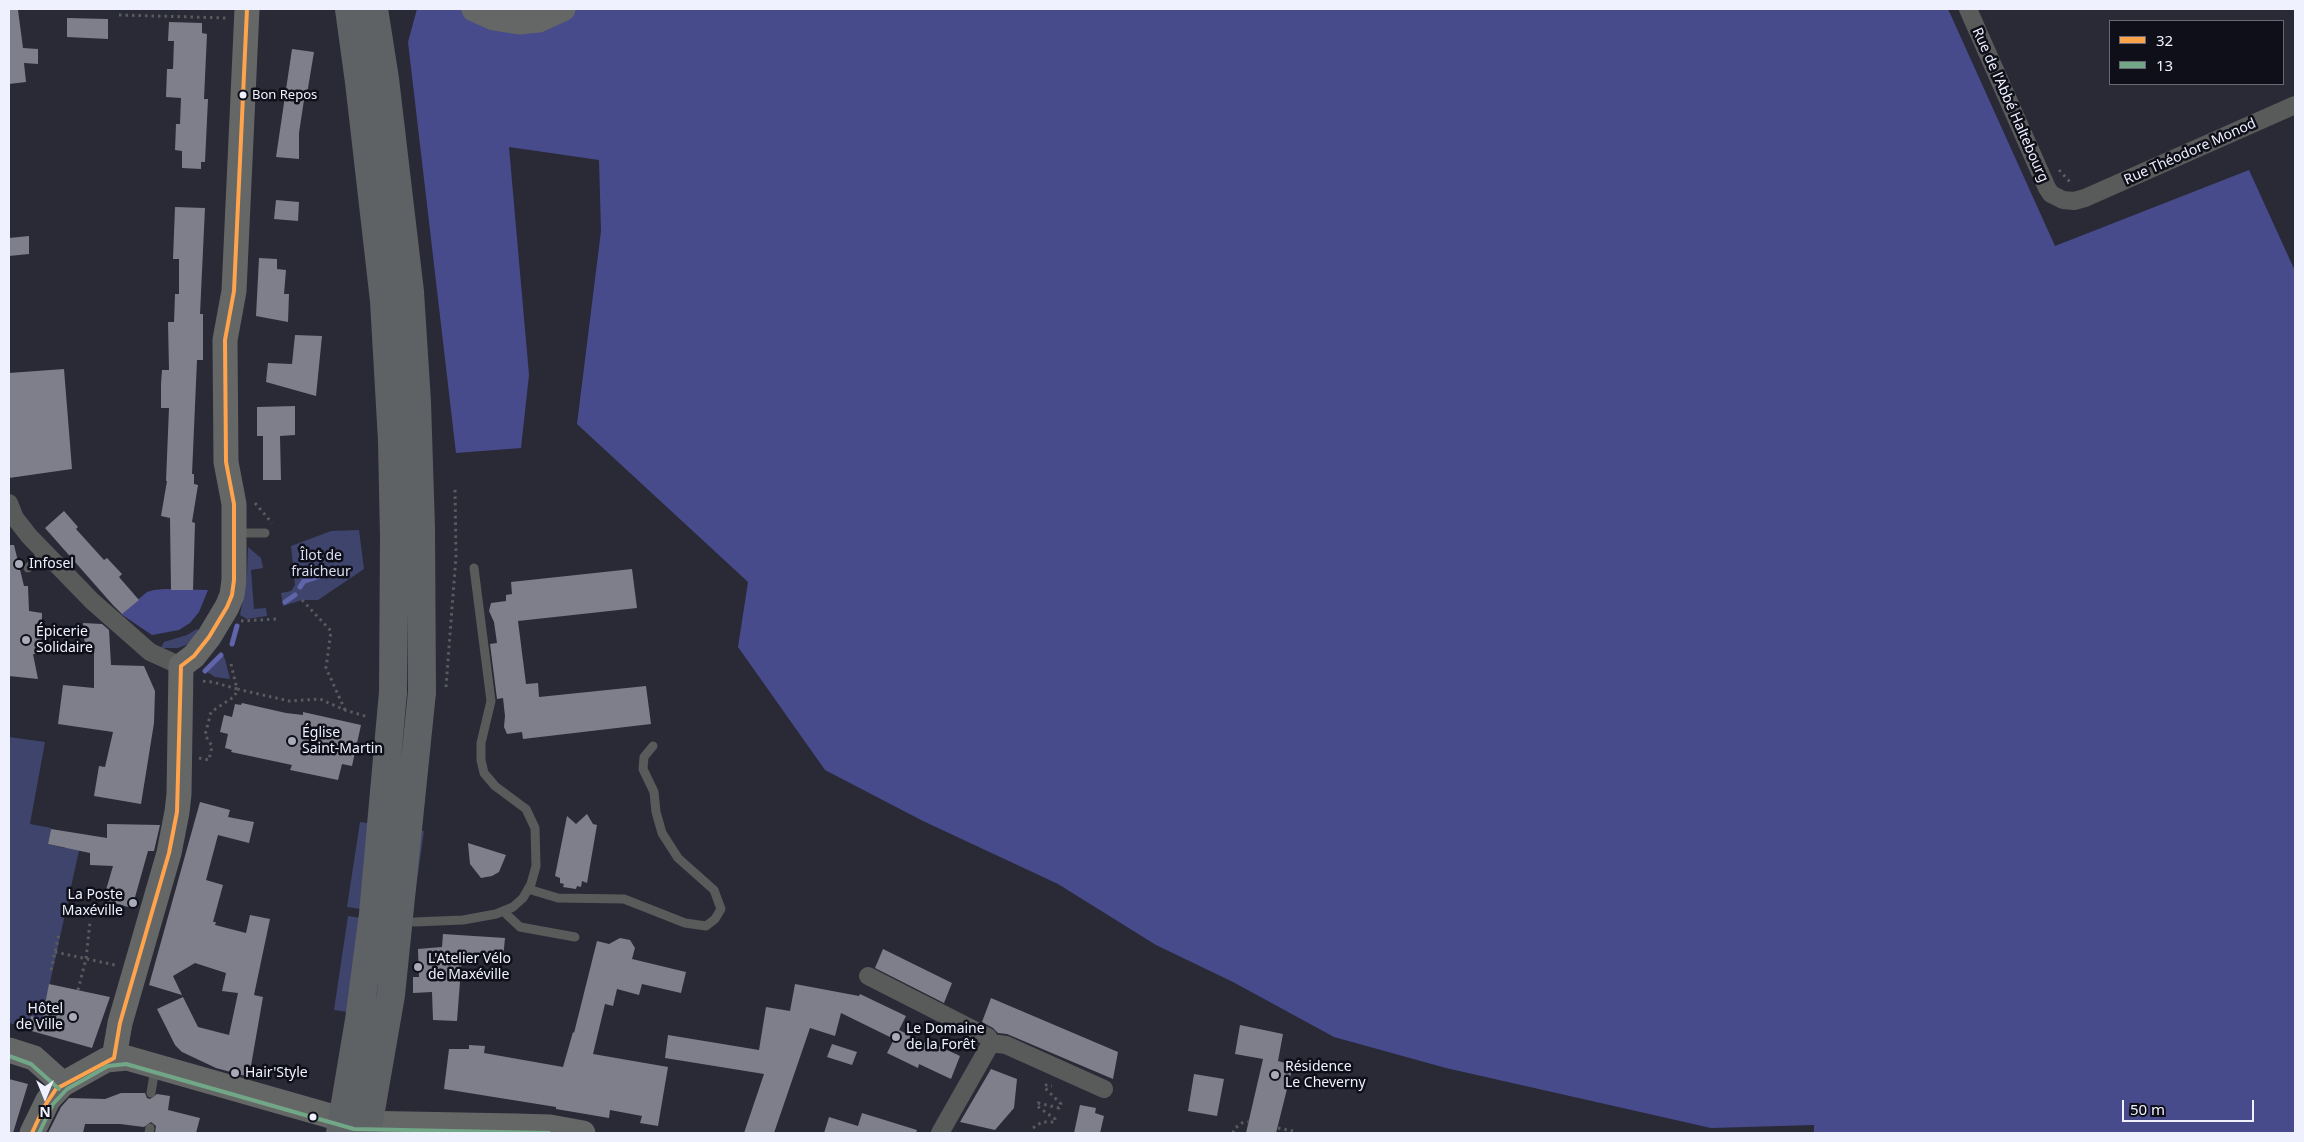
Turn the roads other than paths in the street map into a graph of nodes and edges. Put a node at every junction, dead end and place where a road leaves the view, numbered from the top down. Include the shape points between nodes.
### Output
1 (349, 9) edge
2 (374, 9) edge
3 (474, 9) edge
4 (563, 9) edge
5 (1968, 9) edge
6 (239, 13) edge
7 (2295, 106) edge
8 (2085, 198) joint
9 (11, 514) edge
10 (234, 533) junction
11 (266, 534) dead end
12 (44, 552) junction
13 (28, 568) dead end
14 (474, 568) dead end
15 (180, 666) junction
16 (653, 746) dead end
17 (528, 889) junction
18 (503, 911) junction
19 (414, 922) dead end
20 (576, 937) dead end
21 (868, 976) dead end
22 (990, 1043) junction
23 (9, 1050) edge
24 (114, 1058) junction
25 (155, 1065) junction
26 (63, 1084) junction
27 (1104, 1089) dead end
28 (151, 1093) dead end
29 (381, 1130) edge
30 (32, 1133) edge
31 (340, 1133) edge
32 (583, 1133) edge
33 (940, 1133) edge

1 - 31 highway, bridge via 385,310 392,441 393,692 373,914
2 - 29 highway, bridge via 410,292 434,692 391,995
3 - 4 street via 494,18 519,22 539,20
5 - 8 street, Rue de l'Abbé Haltebourg via 2047,188 2063,200
6 - 10 street via 234,291 225,340 226,462 233,492
7 - 8 street, Rue Théodore Monod
9 - 12 street
10 - 11 lane
10 - 15 street via 232,595 209,637 194,656
12 - 13 lane
12 - 15 street via 92,601 150,652
14 - 17 lane via 491,701 481,743 481,760 484,773 495,786 526,809 535,828 536,866
15 - 24 street via 177,812 169,854 120,1023
16 - 17 lane via 644,757 642,769 654,792 662,833 678,858 714,890 721,909 715,919 706,926 685,923 624,898 558,898
17 - 18 lane via 513,907
18 - 19 lane via 463,920
18 - 20 lane via 520,926
21 - 22 street via 988,1037
22 - 27 street via 1006,1045
22 - 33 street
23 - 26 street via 34,1058
24 - 25 street
24 - 26 street
25 - 28 lane
25 - 29 street via 214,1085
26 - 30 street via 48,1100
29 - 32 street via 517,1126

